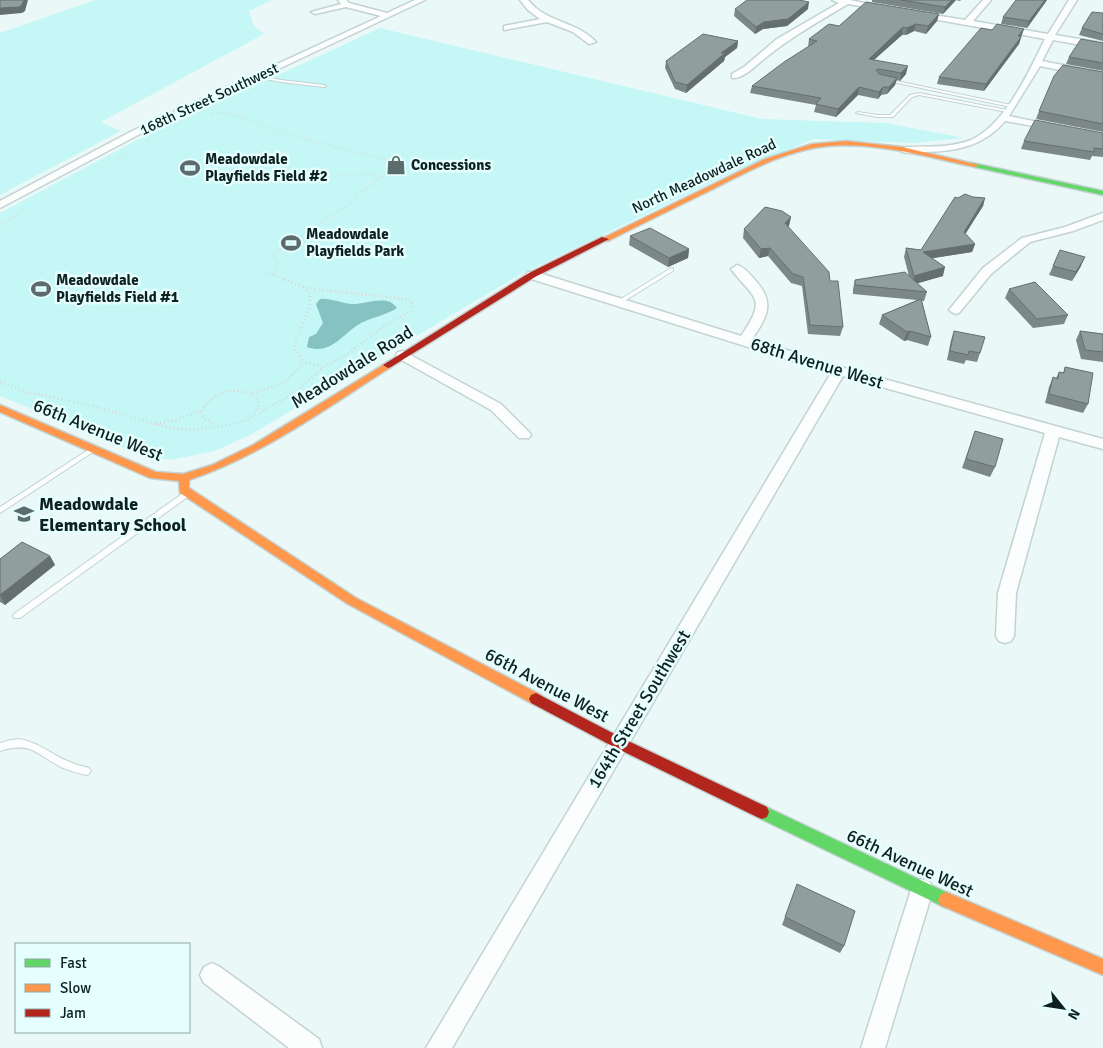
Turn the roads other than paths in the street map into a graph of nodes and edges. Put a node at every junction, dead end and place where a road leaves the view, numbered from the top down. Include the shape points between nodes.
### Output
1 (421, 0) edge
2 (524, 0) edge
3 (836, 0) edge
4 (987, 0) edge
5 (1073, 0) edge
6 (344, 2) edge
7 (846, 2) junction
8 (893, 10) edge
9 (315, 12) dead end
10 (911, 13) edge
11 (387, 15) junction
12 (546, 20) junction
13 (967, 23) junction
14 (507, 28) dead end
15 (1050, 38) junction
16 (592, 42) dead end
17 (1103, 46) edge
18 (1038, 64) junction
19 (256, 76) junction
20 (735, 76) dead end
21 (1103, 76) edge
22 (878, 79) edge
23 (324, 86) dead end
24 (1007, 111) junction
25 (858, 113) dead end
26 (1068, 131) edge
27 (906, 150) junction
28 (1103, 193) edge
29 (0, 205) edge
30 (1103, 216) edge
31 (737, 269) dead end
32 (671, 270) dead end
33 (532, 275) junction
34 (619, 302) junction
35 (955, 310) dead end
36 (744, 341) junction
37 (404, 355) junction
38 (839, 371) junction
39 (0, 408) edge
40 (1053, 430) junction
41 (524, 436) dead end
42 (1103, 444) edge
43 (93, 450) junction
44 (184, 478) junction
45 (189, 493) junction
46 (0, 510) edge
47 (17, 616) dead end
48 (1005, 636) dead end
49 (619, 743) junction
50 (0, 747) edge
51 (86, 771) dead end
52 (922, 890) junction
53 (1103, 967) edge
54 (212, 975) dead end
55 (310, 1048) edge
56 (438, 1048) edge
57 (873, 1048) edge

1 - 11 street, 168th Street Southwest
2 - 12 street via 529,8
3 - 7 street
4 - 13 street
5 - 15 street
6 - 9 street
6 - 11 street
7 - 8 street
7 - 20 street via 780,40 748,69
10 - 13 street
11 - 19 street, 168th Street Southwest
12 - 14 street
12 - 16 street via 587,36
13 - 15 street
15 - 17 street
15 - 18 street
18 - 21 street
18 - 24 street
19 - 23 lane
19 - 29 street, 168th Street Southwest via 135,133
22 - 24 lane
24 - 25 lane via 919,94 911,96 893,116
24 - 26 street
24 - 27 street via 989,134 975,142 955,148
27 - 28 street, North Meadowdale Road
27 - 33 street, North Meadowdale Road via 837,144 810,146 784,154
30 - 35 street via 1026,240 987,271
31 - 36 street via 756,286 762,302 760,318
32 - 34 lane
33 - 34 street, 68th Avenue West
33 - 37 street, Meadowdale Road
34 - 36 street, 68th Avenue West
36 - 38 street, 68th Avenue West
37 - 41 street via 496,407
37 - 44 street, Meadowdale Road via 257,447
38 - 40 street, 68th Avenue West
38 - 49 street, 164th Street Southwest
39 - 43 street, 66th Avenue West
40 - 42 street, 68th Avenue West
40 - 48 street via 1007,594
43 - 44 street, 66th Avenue West via 154,475
43 - 46 lane
44 - 45 street via 184,490
45 - 47 lane
45 - 49 street, 66th Avenue West via 352,601
49 - 52 street, 66th Avenue West
49 - 56 street, 164th Street Southwest
50 - 51 lane via 14,742 31,744 65,765
52 - 53 street, 66th Avenue West
52 - 57 street
54 - 55 street

